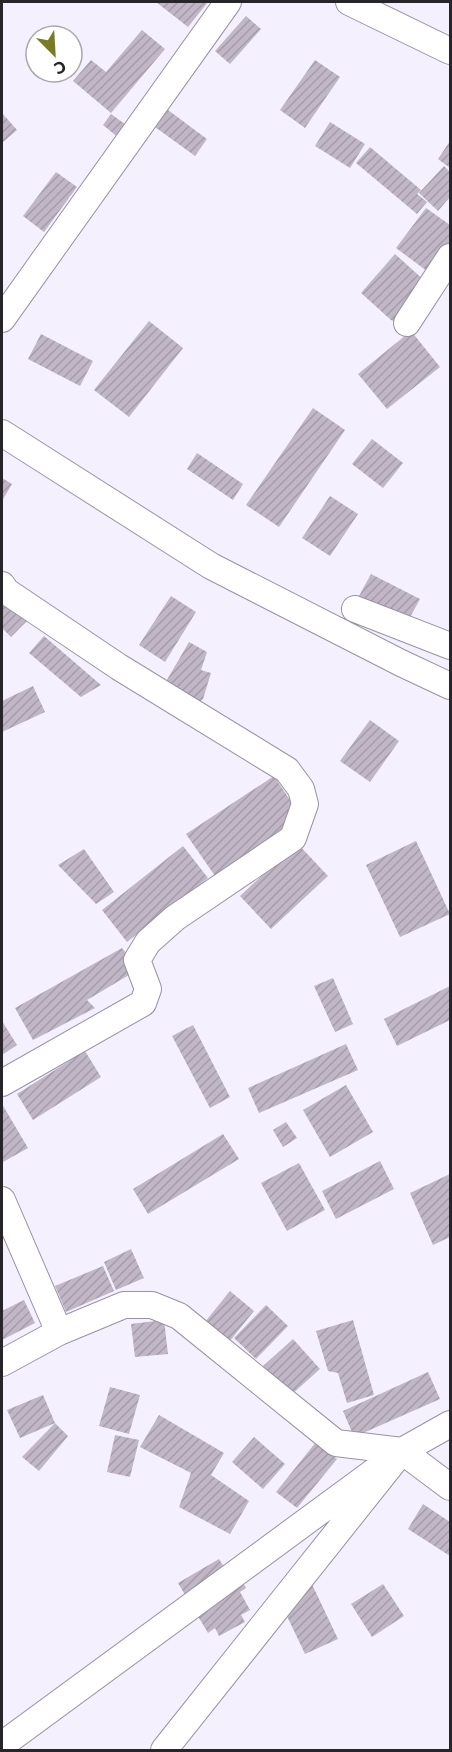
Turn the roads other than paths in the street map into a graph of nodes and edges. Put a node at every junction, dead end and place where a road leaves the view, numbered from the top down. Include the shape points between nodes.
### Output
1 (228, 2) edge
2 (349, 2) edge
3 (450, 51) edge
4 (450, 257) edge
5 (2, 319) edge
6 (407, 323) dead end
7 (2, 433) edge
8 (2, 585) edge
9 (354, 609) dead end
10 (450, 646) edge
11 (450, 686) edge
12 (2, 1083) edge
13 (2, 1200) edge
14 (59, 1332) junction
15 (2, 1364) edge
16 (450, 1424) edge
17 (402, 1451) junction
18 (450, 1487) edge
19 (2, 1744) edge
20 (164, 1750) edge

1 - 5 street
2 - 3 street
4 - 6 street
7 - 11 street via 211,566
8 - 12 street via 119,668 287,771 301,789 305,804 293,838 175,918 148,942 137,960 148,989 143,1003
9 - 10 street
13 - 14 street
14 - 15 street
14 - 17 street via 124,1305 152,1305 179,1316 336,1443
16 - 17 street
17 - 18 street
17 - 19 street
17 - 20 street

